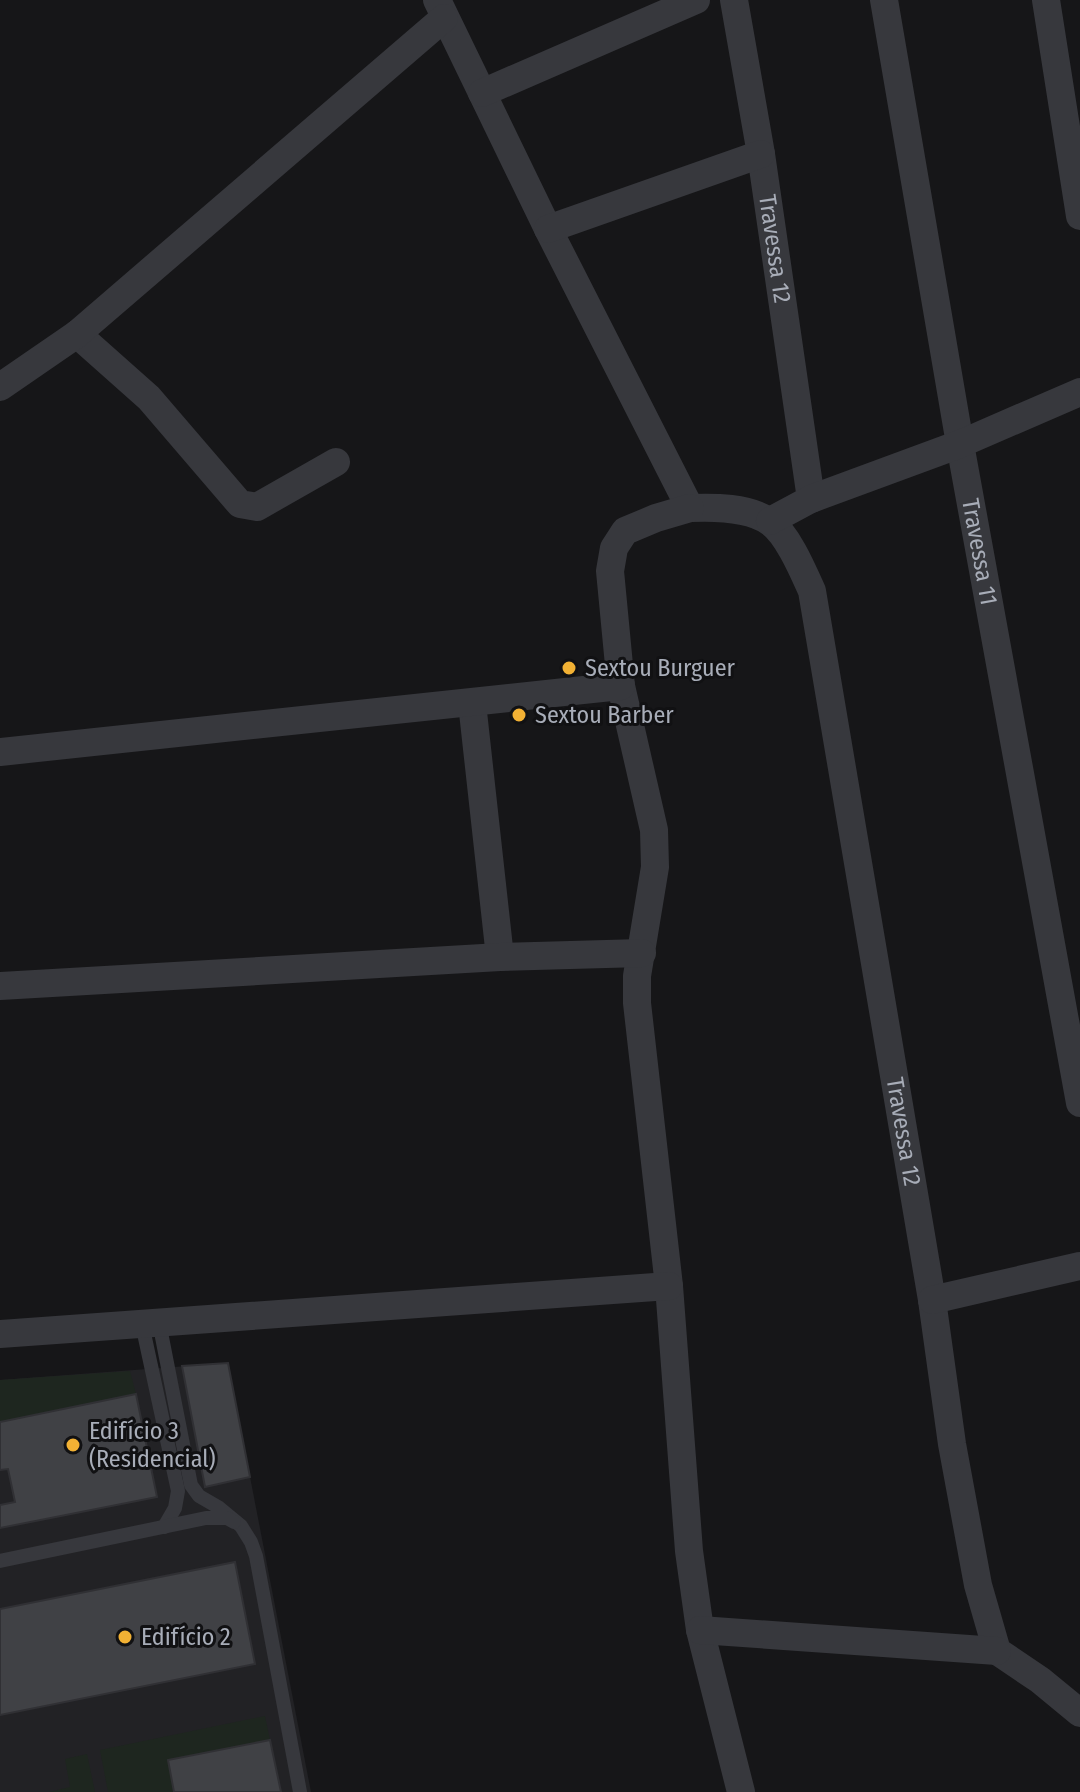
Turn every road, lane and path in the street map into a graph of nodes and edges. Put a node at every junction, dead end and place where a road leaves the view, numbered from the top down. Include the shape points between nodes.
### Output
1 (696, 0) edge
2 (734, 0) edge
3 (884, 0) edge
4 (1046, 0) edge
5 (441, 9) edge
6 (482, 93) junction
7 (761, 154) junction
8 (1080, 216) edge
9 (548, 229) junction
10 (77, 334) junction
11 (0, 387) edge
12 (1080, 392) edge
13 (960, 444) junction
14 (336, 462) dead end
15 (811, 499) junction
16 (690, 508) junction
17 (770, 521) junction
18 (621, 686) junction
19 (472, 703) junction
20 (0, 752) edge
21 (642, 953) junction
22 (500, 957) junction
23 (0, 986) edge
24 (1080, 1103) edge
25 (1080, 1266) edge
26 (669, 1286) junction
27 (932, 1300) junction
28 (150, 1323) junction
29 (0, 1334) edge
30 (241, 1526) junction
31 (164, 1527) junction
32 (0, 1561) edge
33 (700, 1630) junction
34 (997, 1651) junction
35 (1080, 1713) edge
36 (300, 1792) edge
37 (741, 1792) edge

1 - 6 street
2 - 7 street, Travessa 12
3 - 13 street, Travessa 11
4 - 8 street
5 - 6 street
5 - 10 street
6 - 9 street
7 - 9 street
7 - 15 street, Travessa 12
9 - 16 street
10 - 11 street
10 - 14 street via 149,398 240,504 257,507
12 - 13 street
13 - 15 street
13 - 24 street, Travessa 11
15 - 17 street
16 - 17 street via 721,507
16 - 18 street via 625,531 614,548 610,571
17 - 27 street, Travessa 12 via 801,564 812,591
18 - 19 street
18 - 21 street via 654,830 655,867
19 - 20 street
19 - 22 street
21 - 22 street
21 - 26 street via 637,1003
22 - 23 street
25 - 27 street
26 - 28 street
26 - 33 street
27 - 34 street, Travessa 12 via 978,1585
28 - 29 street
28 - 30 lane via 191,1485
28 - 31 lane via 178,1491
30 - 31 lane via 227,1518 206,1518
30 - 36 lane via 256,1556
31 - 32 lane
33 - 34 street
33 - 37 street
34 - 35 street

